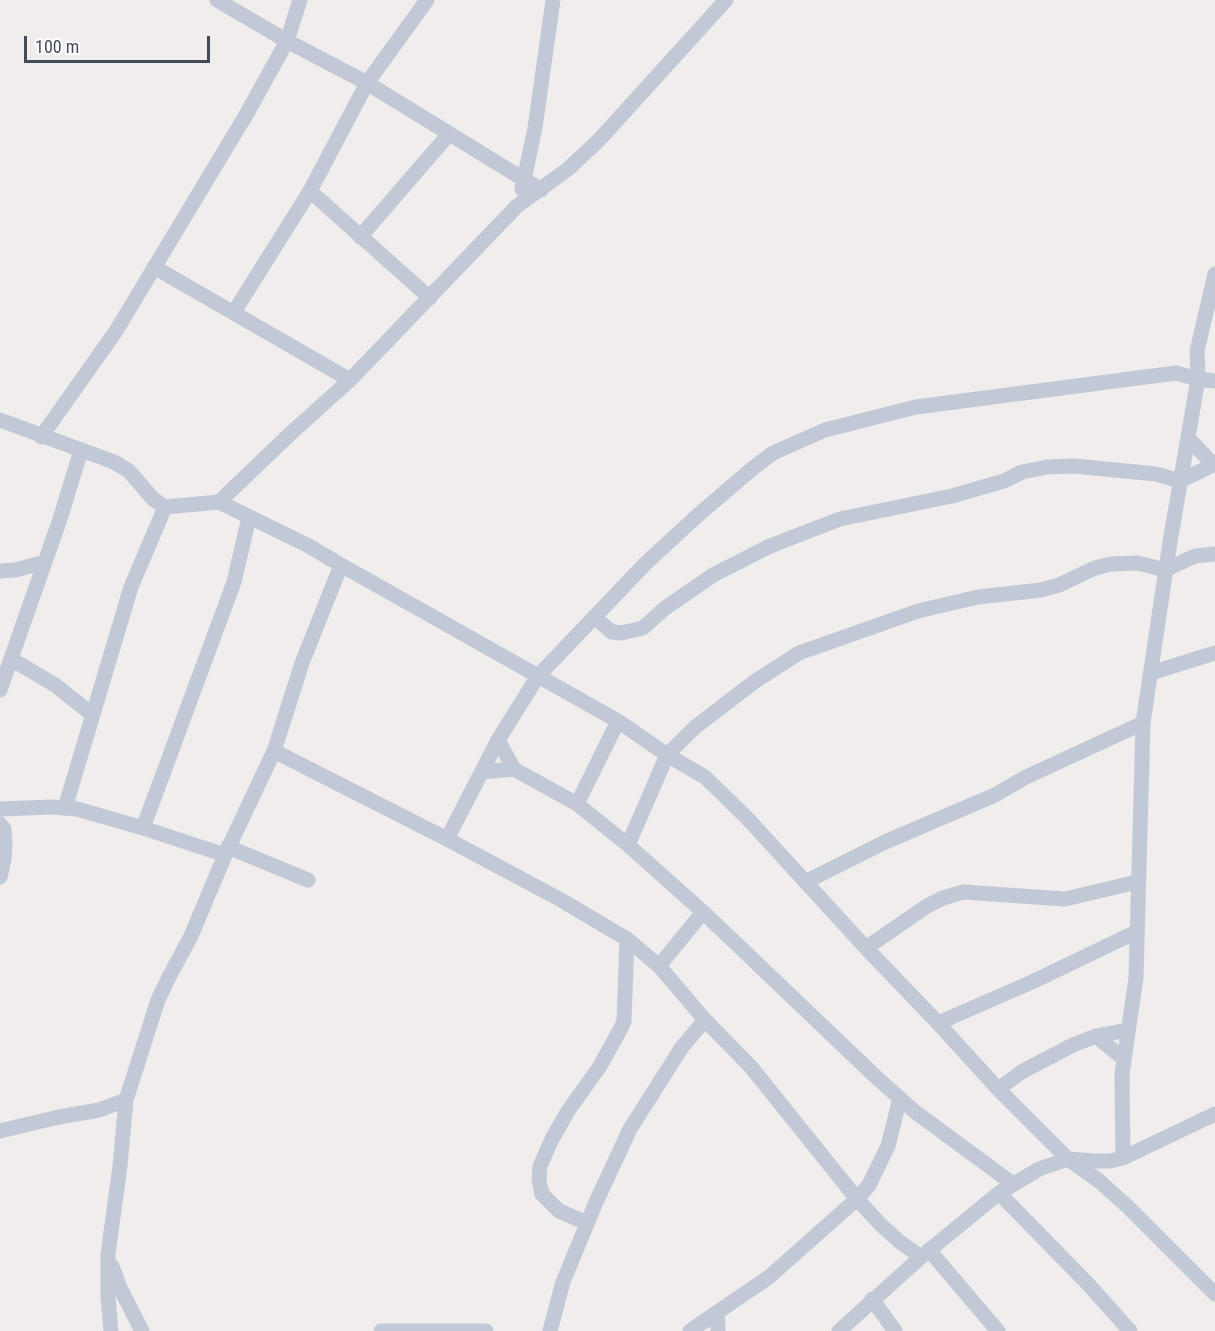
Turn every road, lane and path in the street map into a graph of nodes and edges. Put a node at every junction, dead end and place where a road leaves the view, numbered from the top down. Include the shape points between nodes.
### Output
1 (217, 0) edge
2 (300, 0) edge
3 (427, 0) edge
4 (553, 0) edge
5 (726, 0) edge
6 (287, 41) junction
7 (367, 83) junction
8 (449, 134) junction
9 (525, 180) junction
10 (541, 190) junction
11 (310, 191) junction
12 (517, 206) junction
13 (360, 237) junction
14 (154, 267) junction
15 (1215, 274) edge
16 (430, 298) junction
17 (234, 312) junction
18 (1197, 351) junction
19 (1176, 373) junction
20 (1198, 379) junction
21 (350, 380) junction
22 (1215, 381) edge
23 (0, 420) edge
24 (41, 437) junction
25 (1189, 439) junction
26 (81, 450) junction
27 (1214, 464) edge
28 (1180, 481) junction
29 (219, 502) junction
30 (165, 507) junction
31 (249, 517) junction
32 (1170, 542) junction
33 (1215, 554) edge
34 (1195, 556) junction
35 (45, 562) junction
36 (341, 565) junction
37 (8, 570) edge
38 (1165, 570) junction
39 (36, 587) junction
40 (594, 617) junction
41 (1215, 653) edge
42 (11, 659) junction
43 (1151, 673) junction
44 (538, 676) junction
45 (0, 690) edge
46 (93, 715) junction
47 (618, 721) junction
48 (1143, 723) junction
49 (498, 740) junction
50 (274, 751) junction
51 (667, 755) junction
52 (514, 769) junction
53 (483, 772) junction
54 (577, 804) junction
55 (65, 808) junction
56 (0, 809) edge
57 (20, 810) junction
58 (2, 827) edge
59 (143, 828) junction
60 (447, 839) junction
61 (628, 845) junction
62 (226, 851) junction
63 (0, 877) edge
64 (308, 880) dead end
65 (805, 882) junction
66 (1137, 882) junction
67 (703, 912) junction
68 (1136, 932) junction
69 (627, 939) junction
70 (867, 948) junction
71 (659, 966) junction
72 (705, 1020) junction
73 (938, 1023) junction
74 (1128, 1030) junction
75 (1096, 1036) junction
76 (1124, 1059) junction
77 (998, 1089) junction
78 (900, 1098) junction
79 (126, 1100) junction
80 (99, 1110) junction
81 (1212, 1121) edge
82 (124, 1130) junction
83 (0, 1131) edge
84 (1123, 1158) junction
85 (1068, 1159) junction
86 (1013, 1184) junction
87 (999, 1192) junction
88 (857, 1198) junction
89 (587, 1223) junction
90 (925, 1253) junction
91 (108, 1254) junction
92 (1215, 1294) edge
93 (872, 1299) junction
94 (717, 1312) junction
95 (844, 1329) edge
96 (457, 1330) edge
97 (111, 1331) edge
98 (142, 1331) edge
99 (381, 1331) edge
100 (414, 1331) edge
101 (486, 1331) edge
102 (550, 1331) edge
103 (690, 1331) edge
104 (718, 1331) edge
105 (895, 1331) edge
106 (998, 1331) edge
107 (1130, 1331) edge

1 - 6 street
2 - 6 street
3 - 7 street
4 - 9 street
5 - 10 street via 599,140
6 - 7 street
6 - 14 street
7 - 8 street
7 - 11 street
8 - 9 street
8 - 13 street
9 - 10 street
9 - 12 street
10 - 12 street
11 - 13 street
11 - 17 street
12 - 16 street
13 - 16 street
14 - 17 street
14 - 24 street via 116,331
15 - 18 street
16 - 21 street
17 - 21 street
18 - 19 street
18 - 20 street
19 - 20 street
19 - 40 street via 916,407 798,440 753,468 697,516
20 - 22 street
20 - 25 street
21 - 29 street
23 - 24 street
24 - 26 street
25 - 27 street
25 - 28 street
26 - 30 street via 129,471 153,500
26 - 35 street
27 - 28 street
28 - 32 street
28 - 40 street via 1156,474 1074,466 1022,472 952,496 840,519 770,546 712,575 643,628 612,632
29 - 30 street
29 - 31 street
30 - 46 street via 131,588
31 - 36 street
31 - 59 street via 234,582
32 - 34 street
32 - 38 street
33 - 34 street
34 - 38 street
35 - 37 street
35 - 39 street
36 - 44 street
36 - 50 street via 302,663
37 - 39 street
38 - 43 street
38 - 51 street via 1138,563 1095,567 1059,585 918,611 799,653 753,682 694,728
39 - 42 street
40 - 44 street
41 - 43 street
42 - 45 street
42 - 46 street via 55,685
43 - 48 street
44 - 47 street
44 - 49 street
46 - 55 street
47 - 51 street
47 - 54 street
48 - 65 street
48 - 66 street
49 - 52 street
49 - 53 street
50 - 60 street
50 - 62 street
51 - 61 street
51 - 65 street via 705,777
52 - 53 street
52 - 54 street
53 - 60 street
54 - 61 street
55 - 57 street
55 - 59 street
56 - 57 street
57 - 58 street
58 - 63 street via 4,860
59 - 62 street
60 - 69 street
61 - 67 street
62 - 64 street
62 - 79 street via 191,936 158,1000
65 - 70 street
66 - 68 street
66 - 70 street via 1065,899 963,892 927,906
67 - 71 street
67 - 78 street
68 - 73 street
68 - 74 street via 1136,978
69 - 71 street
69 - 89 street via 624,1021 552,1139 540,1166 542,1194 559,1211
70 - 73 street
71 - 72 street
72 - 88 street via 751,1067
72 - 89 street via 682,1047 630,1129
73 - 77 street
74 - 75 street
74 - 76 street
75 - 76 street
75 - 77 street via 1023,1071
76 - 84 street
77 - 85 street
78 - 86 street
78 - 88 street via 888,1146 869,1185
79 - 80 street
79 - 82 street
80 - 82 street
80 - 83 street
81 - 84 street
82 - 91 street
84 - 85 street
85 - 86 street
85 - 92 street via 1127,1206
86 - 87 street
87 - 90 street
87 - 107 street
88 - 90 street via 900,1242
88 - 94 street via 769,1277
89 - 102 street via 563,1282
90 - 93 street
90 - 106 street
91 - 97 street
91 - 98 street
93 - 95 street
93 - 105 street
94 - 103 street
94 - 104 street
96 - 100 street
96 - 101 street
99 - 100 street

